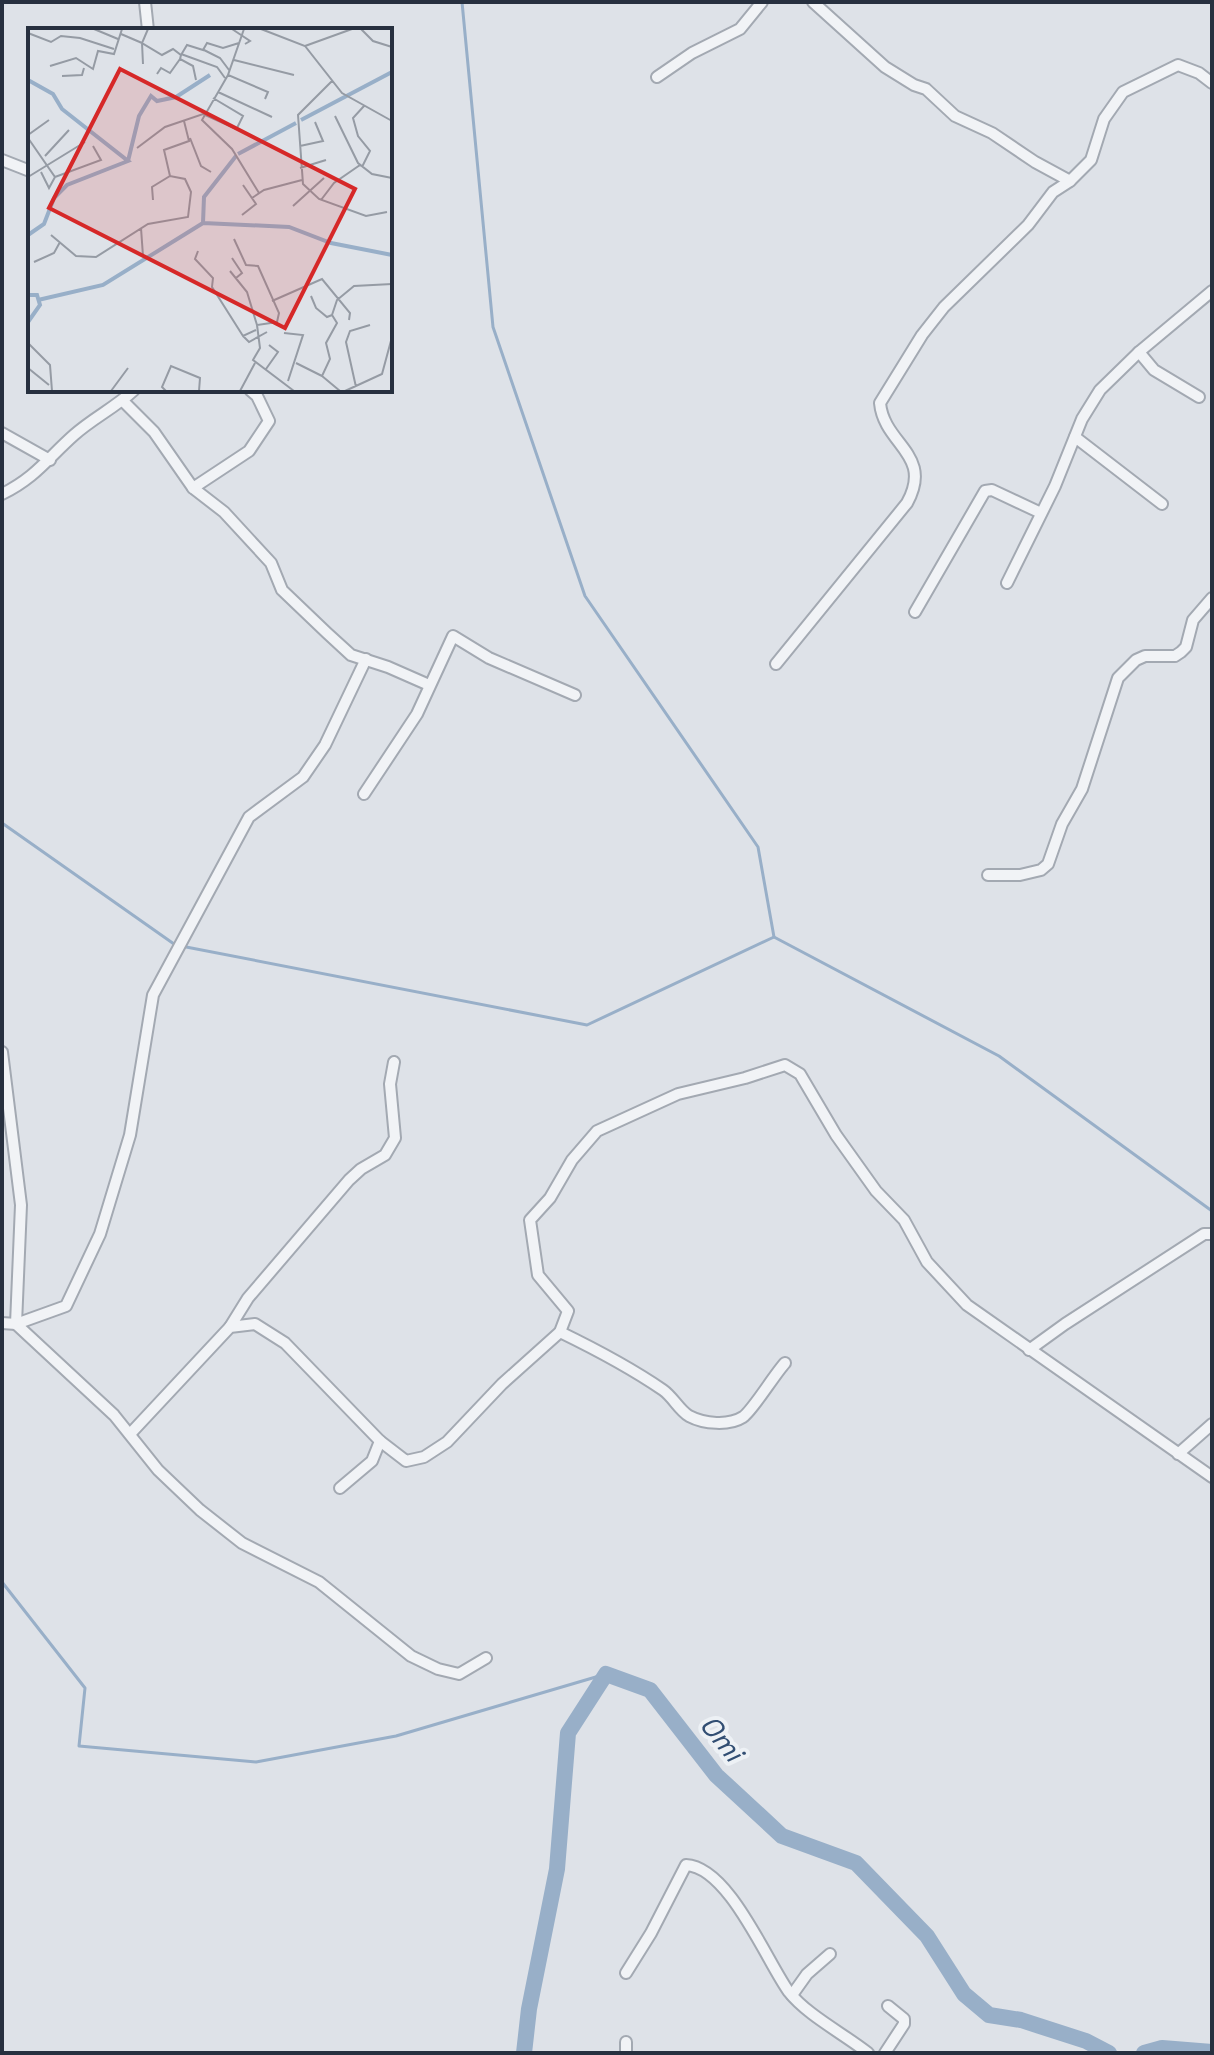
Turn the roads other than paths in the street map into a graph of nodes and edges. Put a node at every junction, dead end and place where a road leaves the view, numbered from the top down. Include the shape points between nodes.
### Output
1 (145, 2) edge
2 (762, 2) edge
3 (813, 2) edge
4 (148, 28) edge
5 (657, 77) dead end
6 (1212, 83) edge
7 (2, 160) edge
8 (28, 170) edge
9 (1070, 181) junction
10 (1212, 291) edge
11 (1139, 352) junction
12 (132, 392) edge
13 (252, 392) edge
14 (1199, 397) dead end
15 (123, 401) junction
16 (2, 433) edge
17 (1075, 437) junction
18 (50, 460) junction
19 (193, 488) junction
20 (2, 494) edge
21 (1162, 504) dead end
22 (1041, 513) junction
23 (1007, 583) dead end
24 (1212, 598) edge
25 (915, 612) dead end
26 (366, 659) junction
27 (776, 664) dead end
28 (429, 685) junction
29 (575, 695) dead end
30 (364, 794) dead end
31 (988, 875) dead end
32 (2, 1052) edge
33 (394, 1062) dead end
34 (1210, 1234) dead end
35 (2, 1323) edge
36 (16, 1324) junction
37 (230, 1327) junction
38 (560, 1332) junction
39 (1029, 1350) junction
40 (785, 1363) dead end
41 (1212, 1424) edge
42 (130, 1434) junction
43 (380, 1441) junction
44 (1178, 1454) junction
45 (1212, 1477) edge
46 (340, 1488) dead end
47 (486, 1658) dead end
48 (830, 1954) dead end
49 (626, 1973) dead end
50 (792, 1995) junction
51 (888, 2006) dead end
52 (868, 2053) edge
53 (885, 2053) edge

1 - 4 street
2 - 5 street via 740,29
3 - 9 street via 885,67 926,89 955,116
6 - 9 street via 1178,65 1123,92 1104,119 1091,160
7 - 8 street
9 - 27 street via 1053,192 1028,225 944,307 880,403 914,463 914,491
10 - 11 street
11 - 14 street via 1154,370
11 - 17 street via 1100,390
12 - 15 street
13 - 19 street via 269,421 249,451
15 - 18 street
15 - 19 street via 154,432
16 - 18 street
17 - 21 street
17 - 22 street
18 - 20 street
19 - 26 street via 224,512 271,563 282,590 351,655
22 - 23 street
22 - 25 street via 985,491
24 - 31 street via 1193,620 1181,652 1145,656 1118,678 1082,789 1048,864 1020,875
26 - 28 street
26 - 36 street via 325,745 303,777 249,817 153,995 130,1135 100,1234 66,1306
28 - 29 street via 453,636 489,658
28 - 30 street via 417,714
32 - 36 street via 21,1205
33 - 37 street via 390,1084 395,1138 385,1155 349,1180 248,1298
34 - 39 street
35 - 36 street
36 - 42 street
37 - 42 street
37 - 43 street via 255,1324 285,1343
38 - 39 street via 568,1311 538,1275 530,1220 580,1150 597,1131 627,1115 678,1094 785,1065 800,1074 836,1135 904,1220 927,1262 977,1314
38 - 40 street via 634,1370 670,1395 687,1415 720,1423 747,1414
38 - 43 street via 447,1442 424,1457 406,1461
39 - 44 street
41 - 44 street
42 - 47 street via 158,1470 210,1518 242,1543 319,1582 411,1656 459,1674
43 - 46 street via 372,1461
44 - 45 street
48 - 50 street
49 - 50 street via 686,1865 695,1866 744,1912
50 - 52 street
51 - 53 street via 904,2024

